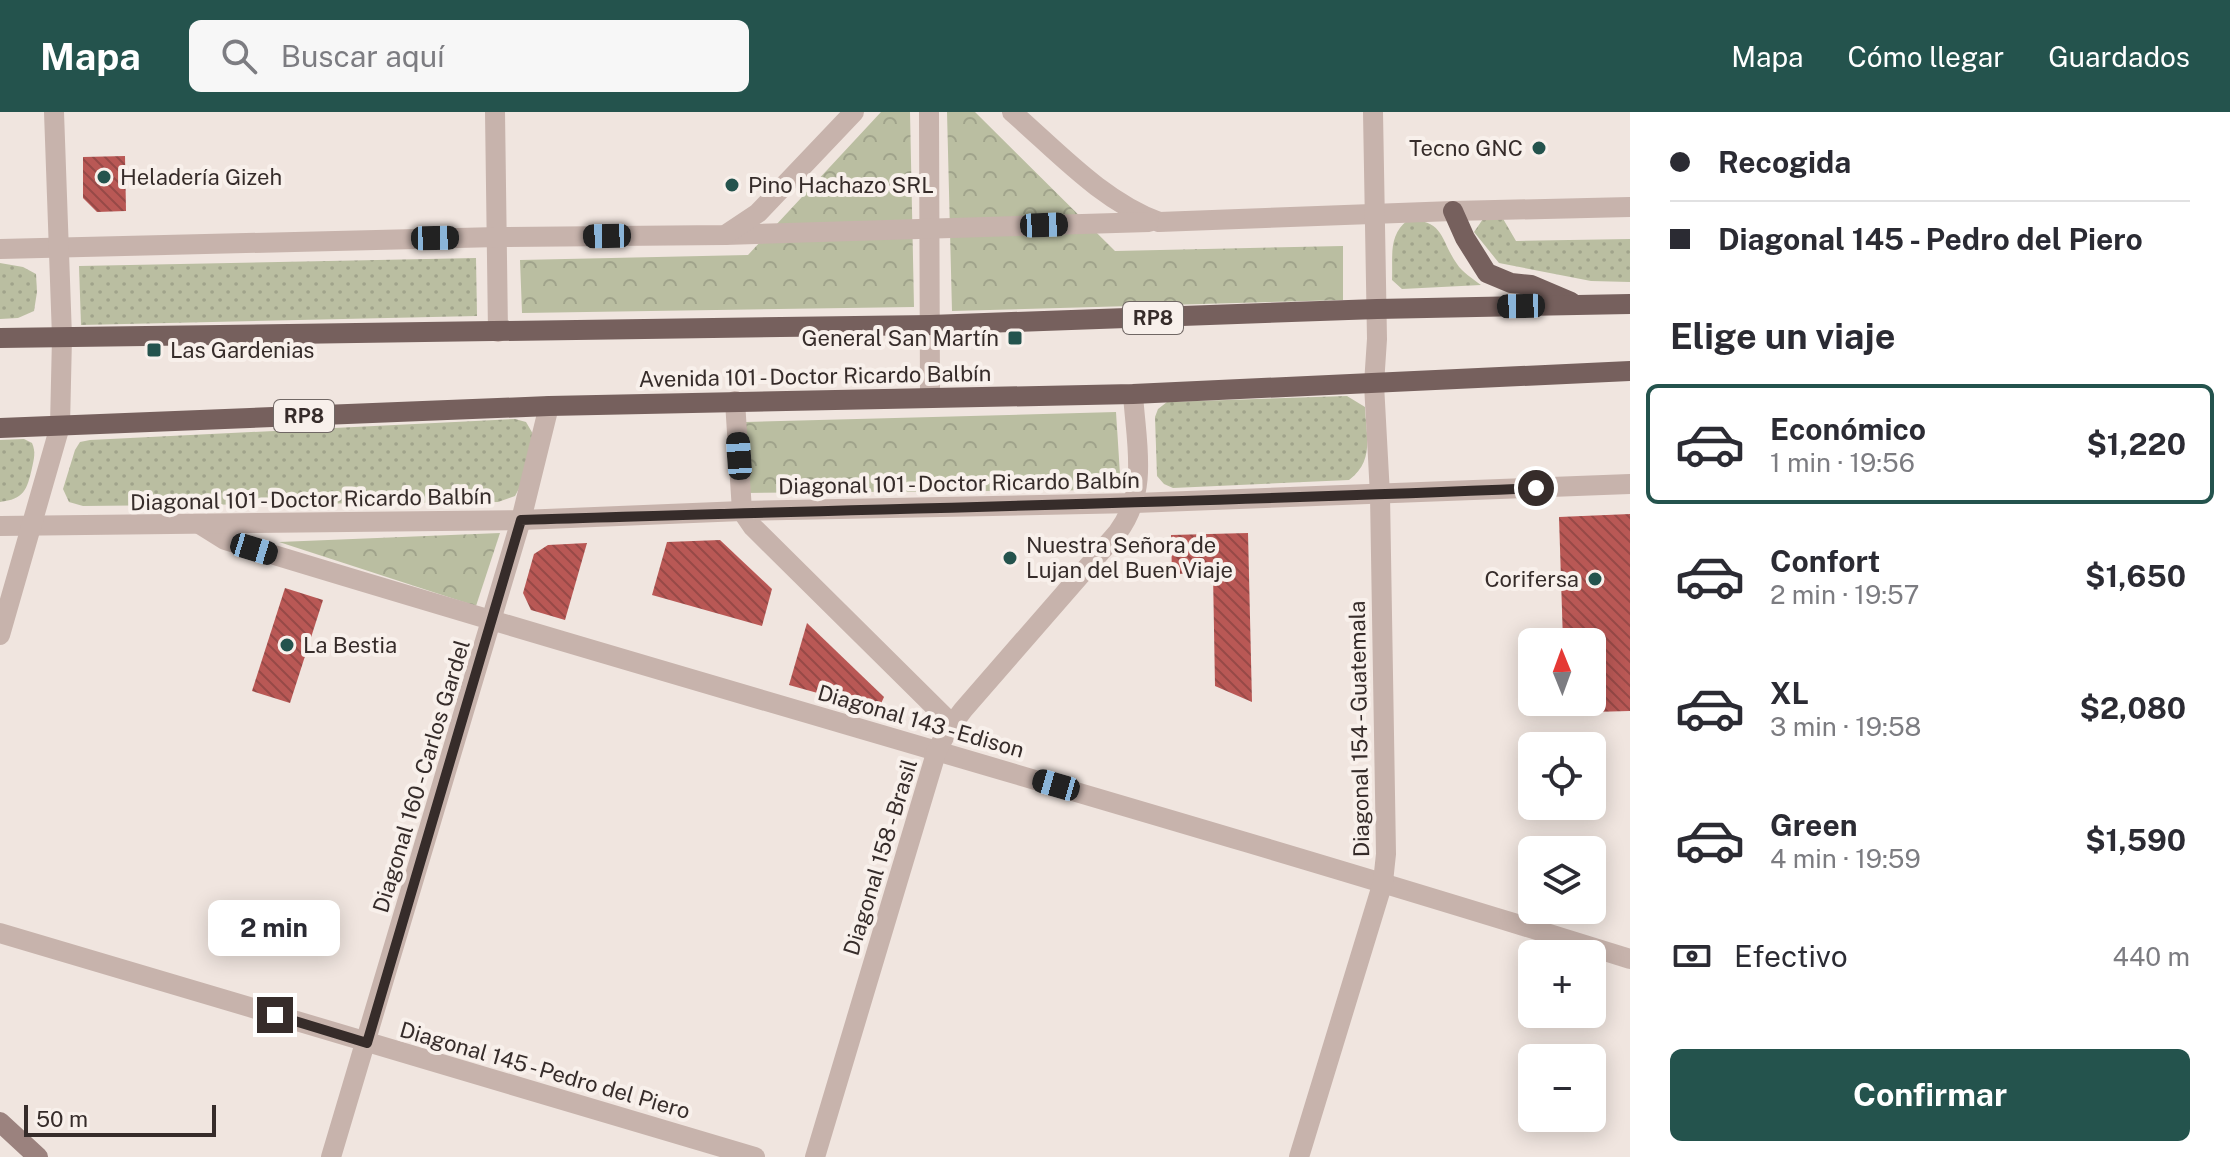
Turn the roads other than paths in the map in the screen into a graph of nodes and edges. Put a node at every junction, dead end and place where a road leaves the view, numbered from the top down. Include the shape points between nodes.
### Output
1 (54, 112) edge
2 (495, 112) edge
3 (854, 112) edge
4 (929, 112) edge
5 (1012, 112) edge
6 (1373, 112) edge
7 (1630, 207) edge
8 (1453, 211) junction
9 (1375, 213) junction
10 (1159, 222) junction
11 (929, 228) junction
12 (725, 235) junction
13 (498, 237) junction
14 (58, 247) junction
15 (0, 249) edge
16 (1630, 304) edge
17 (1579, 305) junction
18 (1377, 309) junction
19 (930, 325) junction
20 (498, 332) junction
21 (62, 337) junction
22 (0, 338) edge
23 (1630, 371) edge
24 (1374, 384) junction
25 (1133, 394) junction
26 (930, 398) junction
27 (735, 401) junction
28 (549, 406) junction
29 (60, 426) junction
30 (0, 428) edge
31 (1630, 484) edge
32 (1380, 495) junction
33 (1135, 503) junction
34 (742, 511) junction
35 (521, 520) junction
36 (201, 525) junction
37 (0, 526) edge
38 (33, 526) junction
39 (492, 622) junction
40 (0, 635) edge
41 (952, 724) junction
42 (937, 750) junction
43 (1383, 882) junction
44 (0, 933) edge
45 (1630, 959) edge
46 (367, 1043) junction
47 (0, 1122) edge
48 (38, 1157) edge
49 (331, 1157) edge
50 (755, 1157) edge
51 (815, 1157) edge
52 (1299, 1157) edge

1 - 14 street
2 - 13 street
3 - 12 street via 758,213
4 - 11 street
5 - 10 street via 1110,198
6 - 9 street, Diagonal 154 - Guatemala
7 - 8 street
8 - 9 street
8 - 17 main road via 1487,273
9 - 10 street
9 - 18 street, Diagonal 154 - Guatemala
10 - 11 street
11 - 12 street
11 - 19 street
12 - 13 street
13 - 14 street
13 - 20 street
14 - 15 street
14 - 21 street
16 - 17 main road, RP8
17 - 18 main road, RP8
18 - 19 main road, RP8
18 - 24 street, Diagonal 154 - Guatemala
19 - 20 main road, RP8
19 - 26 street
20 - 21 main road, RP8
21 - 22 main road, RP8
21 - 29 street
23 - 24 main road, Avenida 101 - Doctor Ricardo Balbín / RP8
24 - 25 main road, Avenida 101 - Doctor Ricardo Balbín / RP8
24 - 32 street, Diagonal 154 - Guatemala
25 - 26 main road, Avenida 101 - Doctor Ricardo Balbín / RP8
25 - 33 street, Diagonal 158 - Brasil via 1139,478
26 - 27 main road, Avenida 101 - Doctor Ricardo Balbín / RP8
27 - 28 main road, Avenida 101 - Doctor Ricardo Balbín / RP8
27 - 34 street
28 - 29 main road, Avenida 101 - Doctor Ricardo Balbín / RP8
28 - 35 street, Diagonal 160 - Carlos Gardel
29 - 30 main road, Avenida 101 - Doctor Ricardo Balbín / RP8
29 - 38 street
31 - 32 street, Diagonal 101 - Doctor Ricardo Balbín
32 - 33 street, Diagonal 101 - Doctor Ricardo Balbín
32 - 43 street, Diagonal 154 - Guatemala
33 - 34 street, Diagonal 101 - Doctor Ricardo Balbín
33 - 41 street, Diagonal 158 - Brasil via 1118,532
34 - 35 street, Diagonal 101 - Doctor Ricardo Balbín
34 - 41 street
35 - 36 street, Diagonal 101 - Doctor Ricardo Balbín
35 - 39 street, Diagonal 160 - Carlos Gardel
36 - 38 street, Diagonal 101 - Doctor Ricardo Balbín
36 - 39 street, Diagonal 143 - Edison via 225,540
37 - 38 street, Diagonal 101 - Doctor Ricardo Balbín
38 - 40 street
39 - 42 street, Diagonal 143 - Edison
39 - 46 street, Diagonal 160 - Carlos Gardel
41 - 42 street, Diagonal 158 - Brasil
42 - 43 street, Diagonal 143 - Edison
42 - 51 street, Diagonal 158 - Brasil
43 - 45 street, Diagonal 143 - Edison
43 - 52 street, Diagonal 154 - Guatemala
44 - 46 street, Diagonal 145 - Pedro del Piero
46 - 49 street, Diagonal 160 - Carlos Gardel
46 - 50 street, Diagonal 145 - Pedro del Piero
47 - 48 main road

